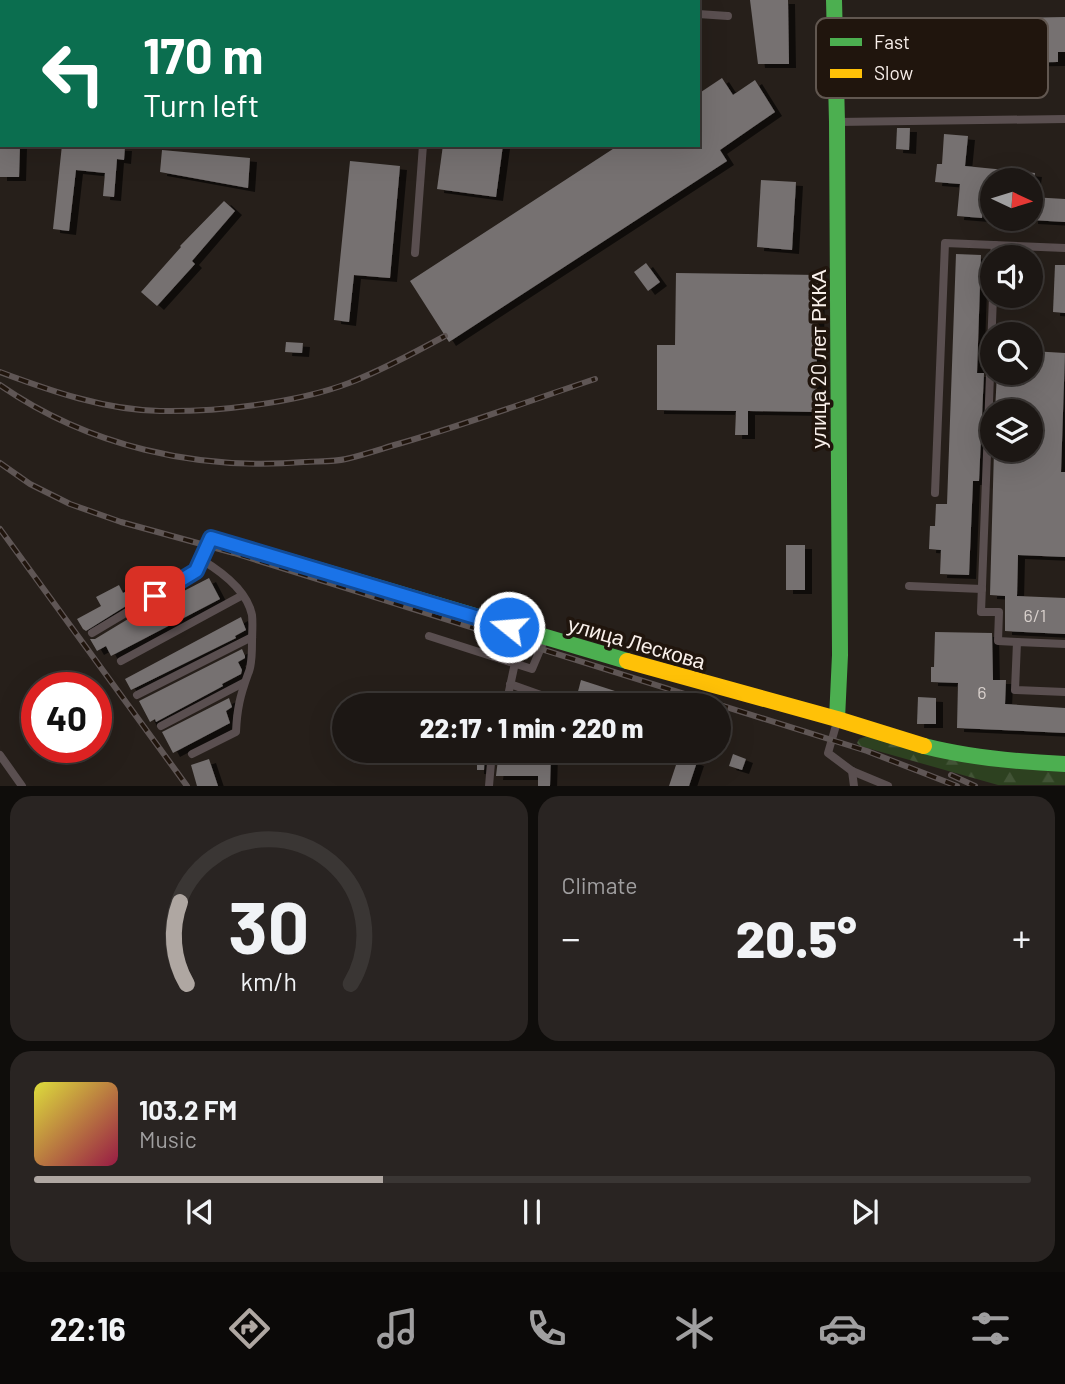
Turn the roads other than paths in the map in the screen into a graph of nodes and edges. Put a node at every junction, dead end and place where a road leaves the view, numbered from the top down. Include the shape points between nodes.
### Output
1 (834, 0) edge
2 (700, 14) edge
3 (728, 16) dead end
4 (834, 18) edge
5 (836, 98) edge
6 (1065, 119) edge
7 (837, 122) junction
8 (424, 147) edge
9 (995, 245) edge
10 (1043, 247) edge
11 (1065, 248) edge
12 (415, 253) dead end
13 (993, 308) edge
14 (935, 493) dead end
15 (205, 553) junction
16 (909, 586) dead end
17 (982, 589) junction
18 (242, 596) junction
19 (92, 633) dead end
20 (429, 636) dead end
21 (252, 637) junction
22 (545, 638) junction
23 (1017, 642) junction
24 (1065, 644) edge
25 (121, 661) dead end
26 (516, 663) junction
27 (243, 683) junction
28 (510, 684) junction
29 (1065, 692) edge
30 (508, 693) edge
31 (535, 693) edge
32 (137, 695) dead end
33 (837, 719) junction
34 (161, 726) dead end
35 (192, 754) dead end
36 (0, 755) edge
37 (491, 763) edge
38 (1065, 764) edge
39 (852, 771) junction
40 (22, 786) edge
41 (489, 786) edge
42 (854, 786) edge
43 (888, 786) edge

1 - 4 main road, улица 20 лет РККА
2 - 3 lane
5 - 7 main road, улица 20 лет РККА
6 - 7 lane
7 - 33 main road, улица 20 лет РККА
8 - 12 lane
9 - 14 lane via 945,243
10 - 11 lane
13 - 17 lane
15 - 18 lane
15 - 19 lane via 196,571
15 - 22 main road, улица Лескова via 211,538 223,540
16 - 17 lane
17 - 23 lane via 981,611 999,612 998,641
18 - 21 lane via 251,614
18 - 25 lane
20 - 26 lane
21 - 27 lane via 249,673
21 - 32 lane
22 - 26 lane via 532,668
22 - 33 main road, улица Лескова
23 - 24 lane
23 - 29 lane via 1015,690
26 - 28 lane
27 - 34 lane
27 - 35 lane via 236,732
28 - 30 lane
28 - 31 lane
33 - 38 main road, улица Лескова via 962,755
33 - 39 lane via 828,753
36 - 40 lane
37 - 41 lane
39 - 42 lane
39 - 43 lane

